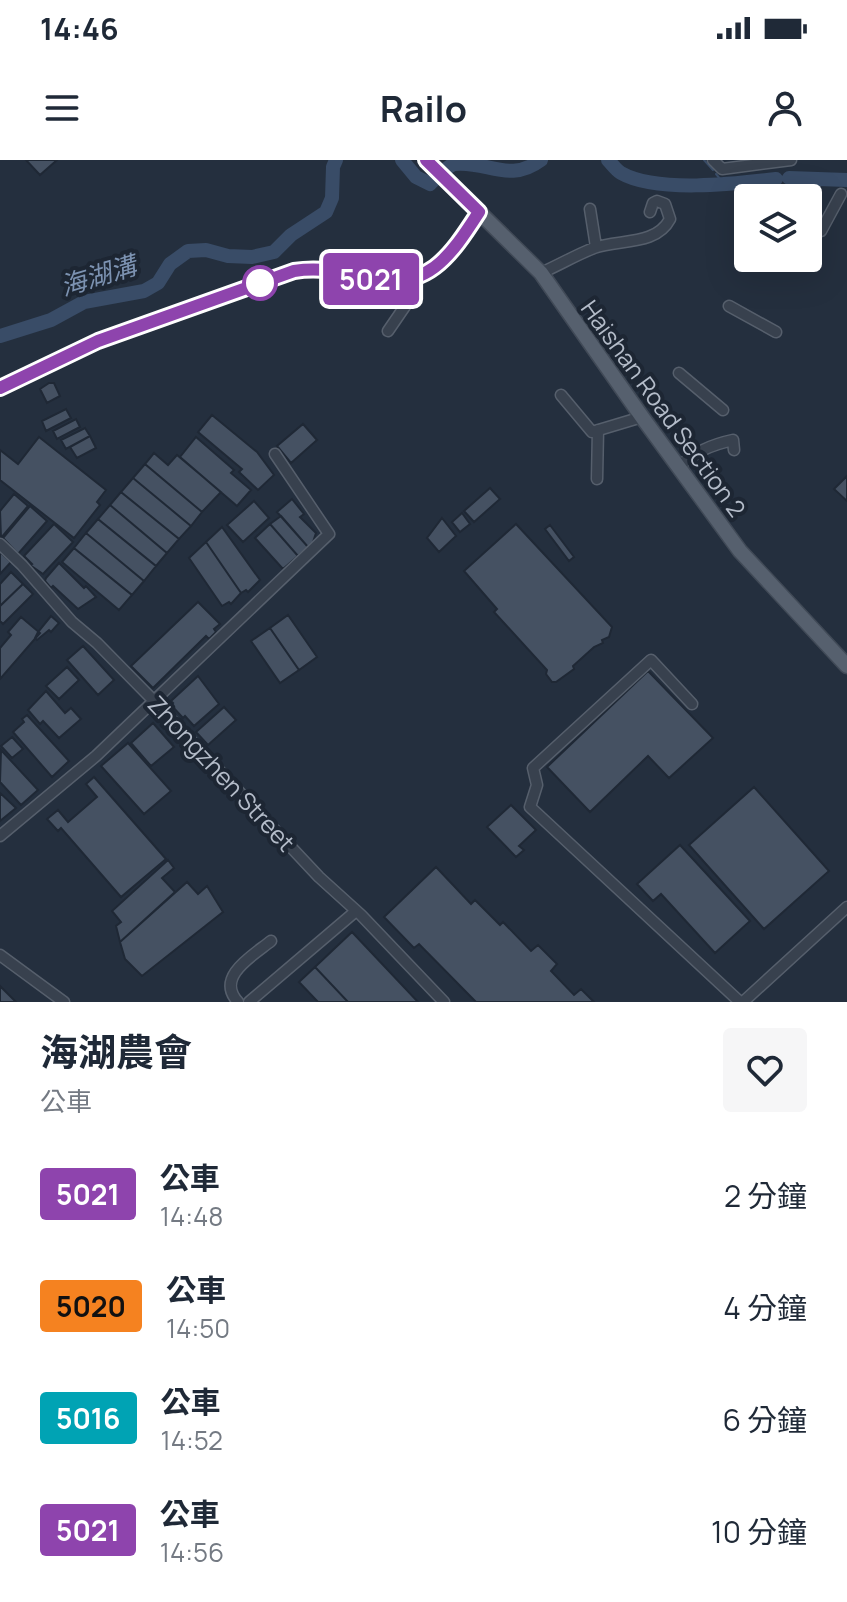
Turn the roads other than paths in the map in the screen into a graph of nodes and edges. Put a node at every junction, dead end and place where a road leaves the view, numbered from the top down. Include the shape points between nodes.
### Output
1 (713, 160) edge
2 (791, 160) edge
3 (436, 169) edge
4 (841, 194) dead end
5 (590, 209) dead end
6 (479, 212) junction
7 (650, 212) dead end
8 (822, 229) edge
9 (596, 247) junction
10 (541, 273) junction
11 (409, 282) junction
12 (729, 306) dead end
13 (388, 331) dead end
14 (776, 332) dead end
15 (679, 373) dead end
16 (0, 388) edge
17 (561, 395) dead end
18 (723, 410) dead end
19 (642, 417) junction
20 (595, 431) junction
21 (734, 450) dead end
22 (275, 454) dead end
23 (678, 467) junction
24 (597, 479) dead end
25 (0, 544) edge
26 (847, 666) edge
27 (153, 700) junction
28 (692, 704) dead end
29 (0, 836) edge
30 (847, 907) edge
31 (356, 911) junction
32 (271, 941) dead end
33 (0, 955) edge
34 (64, 1002) edge
35 (238, 1002) edge
36 (249, 1002) edge
37 (444, 1002) edge
38 (742, 1002) edge

1 - 2 street via 722,169
3 - 6 main road, Haishan Road Section 2
4 - 8 street
5 - 9 street
6 - 10 main road, Haishan Road Section 2
6 - 11 street via 441,263
7 - 9 street via 653,203 665,204 670,219 666,227 641,240
9 - 10 street
10 - 19 main road, Haishan Road Section 2
11 - 13 street via 412,296
11 - 16 street via 315,268 294,271 98,341
12 - 14 street
15 - 18 street
17 - 20 street
19 - 20 street
19 - 23 main road, Haishan Road Section 2
20 - 24 street
21 - 23 street via 733,440 710,445
22 - 27 street via 329,534
23 - 26 main road, Haishan Road Section 2 via 740,551
25 - 27 street, Zhongzhen Street
27 - 29 street
27 - 31 street, Zhongzhen Street
28 - 38 street via 651,660 533,768 537,785 530,807
30 - 38 street
31 - 36 street
31 - 37 street, Zhongzhen Street
32 - 35 street via 239,967 229,986
33 - 34 street

